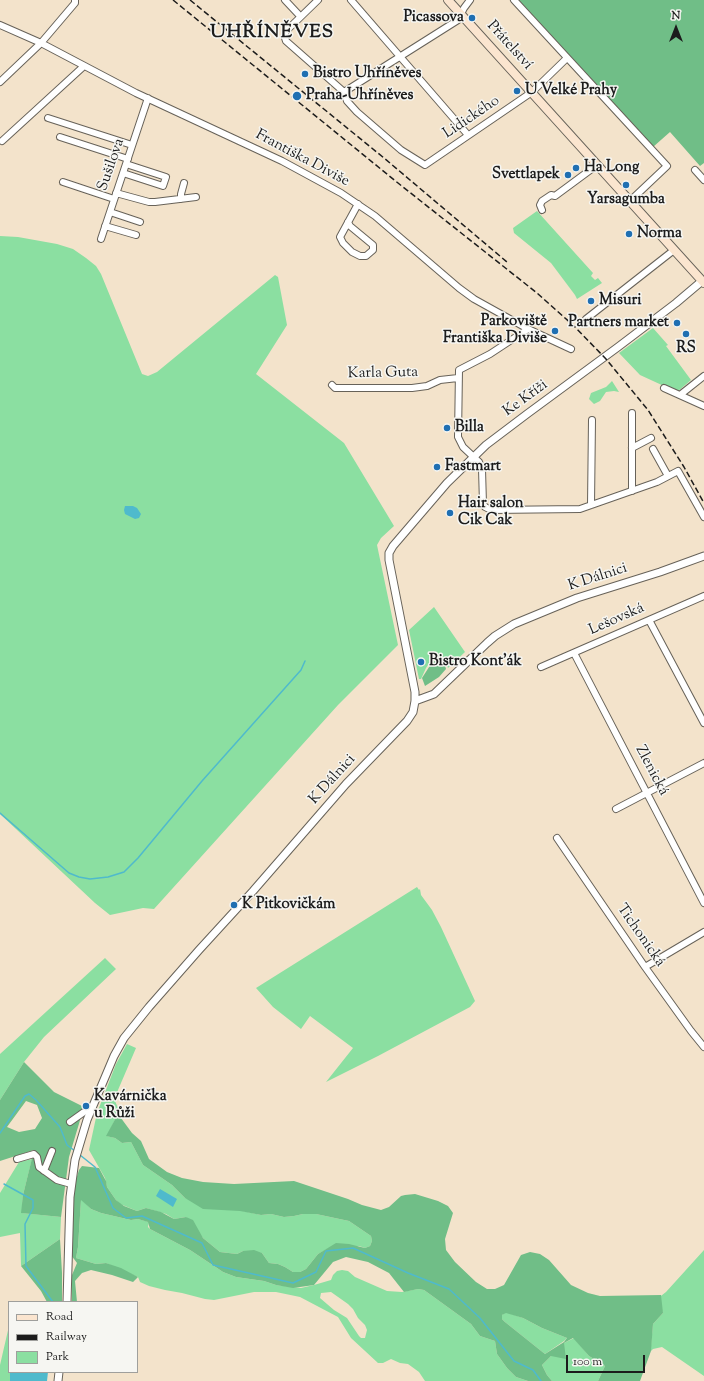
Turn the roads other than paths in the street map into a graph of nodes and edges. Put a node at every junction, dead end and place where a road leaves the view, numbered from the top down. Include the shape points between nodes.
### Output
1 (75, 0) edge
2 (285, 0) edge
3 (318, 0) edge
4 (351, 0) edge
5 (448, 0) edge
6 (470, 0) edge
7 (514, 0) edge
8 (461, 14) junction
9 (300, 16) junction
10 (0, 25) edge
11 (41, 43) junction
12 (400, 57) junction
13 (567, 58) junction
14 (84, 66) junction
15 (0, 82) edge
16 (344, 92) junction
17 (532, 92) junction
18 (148, 98) junction
19 (48, 118) dead end
20 (468, 135) junction
21 (60, 137) dead end
22 (2, 141) dead end
23 (132, 145) junction
24 (127, 161) junction
25 (597, 165) junction
26 (695, 170) dead end
27 (123, 173) junction
28 (704, 180) edge
29 (63, 182) dead end
30 (184, 183) dead end
31 (115, 196) junction
32 (196, 197) dead end
33 (181, 199) junction
34 (630, 201) junction
35 (358, 204) junction
36 (542, 210) dead end
37 (110, 212) junction
38 (140, 222) dead end
39 (348, 222) junction
40 (105, 226) junction
41 (136, 235) dead end
42 (101, 239) dead end
43 (674, 250) junction
44 (703, 282) edge
45 (586, 319) dead end
46 (528, 329) junction
47 (571, 349) dead end
48 (704, 376) edge
49 (458, 378) junction
50 (332, 385) dead end
51 (664, 388) dead end
52 (680, 395) junction
53 (704, 406) edge
54 (632, 413) dead end
55 (592, 420) dead end
56 (651, 438) dead end
57 (632, 448) junction
58 (653, 449) dead end
59 (473, 457) junction
60 (668, 476) junction
61 (632, 491) junction
62 (591, 506) junction
63 (704, 517) edge
64 (704, 556) edge
65 (704, 596) edge
66 (649, 620) junction
67 (574, 653) junction
68 (540, 667) dead end
69 (415, 701) junction
70 (704, 723) edge
71 (704, 763) edge
72 (648, 792) junction
73 (616, 809) dead end
74 (557, 838) dead end
75 (704, 903) edge
76 (704, 932) edge
77 (645, 967) junction
78 (704, 1047) edge
79 (90, 1112) junction
80 (70, 1122) dead end
81 (52, 1151) dead end
82 (18, 1159) dead end
83 (44, 1171) junction
84 (71, 1184) junction
85 (67, 1301) edge

1 - 11 street via 76,3
2 - 9 street
3 - 9 street
4 - 12 street
5 - 8 main road, Přátelství
6 - 8 street
7 - 13 street
8 - 12 street via 458,20
8 - 17 main road, Přátelství
9 - 16 street via 285,32 285,38
10 - 11 street, Františka Diviše
11 - 14 street, Františka Diviše
11 - 15 street
12 - 16 street
12 - 20 street
13 - 17 street, Lidického
13 - 34 street via 667,166
14 - 18 street, Františka Diviše
14 - 22 street
16 - 20 street, Lidického via 357,112 401,150 425,165
17 - 20 street, Lidického
17 - 25 main road, Přátelství
18 - 23 street, Sušilova
18 - 35 street, Františka Diviše via 282,161
19 - 23 street
21 - 24 street
23 - 24 street, Sušilova
24 - 27 street, Sušilova
24 - 27 street via 166,177 163,186
25 - 34 main road, Přátelství
25 - 36 street via 555,196 551,195 542,201
26 - 28 street
27 - 31 street, Sušilova
29 - 31 street
30 - 33 street
31 - 33 street via 149,202
31 - 37 street, Sušilova
32 - 33 street
34 - 43 main road, Přátelství
35 - 39 street
35 - 46 street, Františka Diviše via 459,288
37 - 38 street
37 - 40 street, Sušilova
39 - 39 street via 340,237 343,243 352,252 366,256 373,250 373,245
40 - 41 street
40 - 42 street, Sušilova
43 - 44 main road, Přátelství
43 - 45 street
44 - 59 street, Ke Kříži via 509,427
46 - 47 street, Františka Diviše
46 - 49 street via 490,354 461,368
48 - 52 street
49 - 50 street, Karla Guta via 412,388 335,388
49 - 59 street via 458,437
51 - 52 street
52 - 53 street
54 - 57 street
55 - 62 street
56 - 57 street
57 - 61 street
58 - 60 street
59 - 62 street via 482,469 483,504 491,510 580,509
59 - 69 street, Ke Kříži via 430,502 392,546 389,553
60 - 61 street
60 - 63 street via 678,471
61 - 62 street
64 - 69 street, K Dálnici via 577,598 514,624 487,643 434,694
65 - 66 street, Lešovská
66 - 67 street, Lešovská
66 - 70 street
67 - 68 street, Lešovská
67 - 72 street, Zlenická
69 - 79 street, K Dálnici via 413,712 407,721 346,784 129,1031 114,1056
71 - 72 street
72 - 73 street
72 - 75 street, Zlenická
74 - 77 street, Tichonická
76 - 77 street
77 - 78 street, Tichonická
79 - 80 street via 84,1112
79 - 84 street, K Dálnici via 80,1141
81 - 83 street
82 - 83 street via 34,1154 39,1167
83 - 84 street via 57,1180
84 - 85 street, K Dálnici

